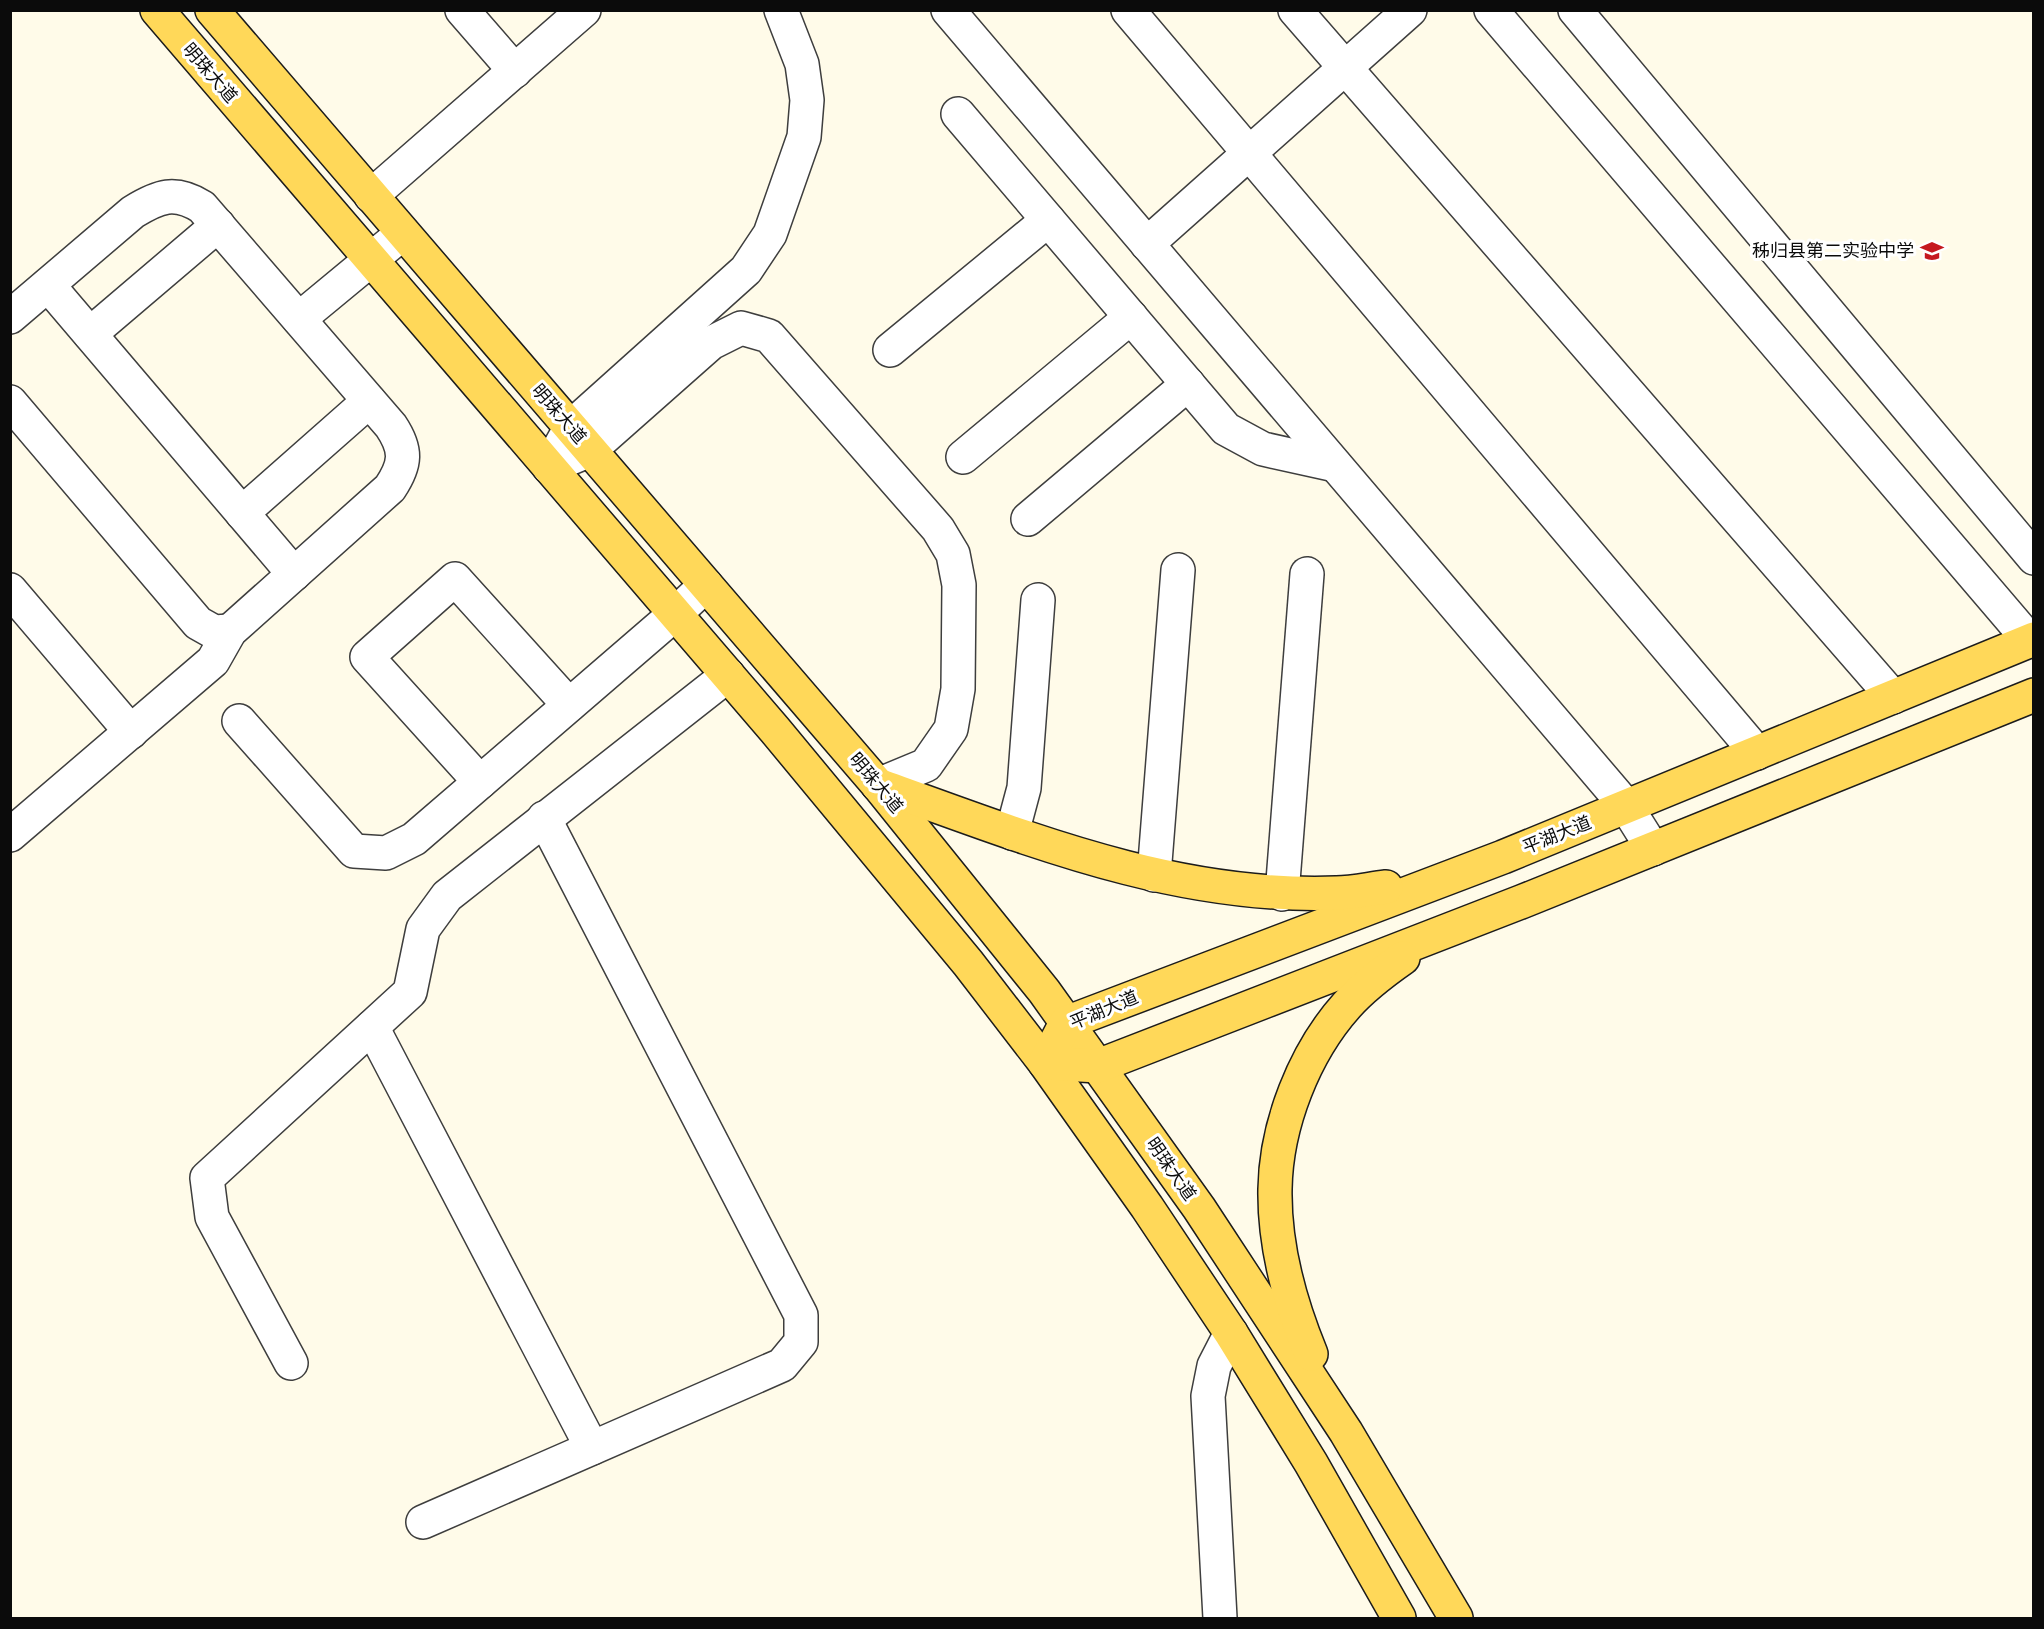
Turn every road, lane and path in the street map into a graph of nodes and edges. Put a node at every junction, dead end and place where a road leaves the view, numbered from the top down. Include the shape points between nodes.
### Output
1 (157, 10) edge
2 (212, 10) edge
3 (462, 10) edge
4 (584, 10) edge
5 (781, 10) edge
6 (948, 10) edge
7 (1128, 10) edge
8 (1295, 10) edge
9 (1410, 10) edge
10 (1491, 10) edge
11 (1575, 10) edge
12 (1345, 68) junction
13 (515, 71) junction
14 (958, 114) dead end
15 (1249, 154) junction
16 (371, 196) junction
17 (1048, 220) junction
18 (218, 225) junction
19 (403, 233) junction
20 (1147, 244) junction
21 (371, 260) junction
22 (48, 285) junction
23 (10, 317) edge
24 (1131, 317) junction
25 (299, 319) junction
26 (90, 334) junction
27 (890, 350) dead end
28 (1188, 384) junction
29 (369, 401) junction
30 (10, 402) edge
31 (580, 439) junction
32 (963, 457) dead end
33 (1335, 465) junction
34 (549, 467) junction
35 (242, 513) junction
36 (1028, 519) dead end
37 (2034, 558) edge
38 (1178, 570) dead end
39 (294, 574) junction
40 (1307, 574) dead end
41 (706, 585) junction
42 (10, 590) edge
43 (1038, 600) dead end
44 (675, 614) junction
45 (230, 631) junction
46 (2032, 640) edge
47 (728, 675) junction
48 (2034, 694) edge
49 (1893, 697) junction
50 (569, 705) junction
51 (239, 721) dead end
52 (131, 732) junction
53 (1757, 753) junction
54 (480, 782) junction
55 (878, 784) junction
56 (1626, 807) junction
57 (544, 818) junction
58 (1012, 833) junction
59 (10, 835) edge
60 (1653, 849) junction
61 (1503, 857) junction
62 (1154, 875) junction
63 (1282, 894) junction
64 (1521, 902) junction
65 (1066, 1023) junction
66 (372, 1027) junction
67 (1045, 1063) junction
68 (1098, 1066) junction
69 (1231, 1333) junction
70 (291, 1363) dead end
71 (1346, 1432) junction
72 (592, 1448) junction
73 (423, 1522) dead end
74 (1220, 1618) edge
75 (1400, 1618) edge
76 (1456, 1618) edge

1 - 21 main road, 明珠大道
2 - 16 main road, 明珠大道
3 - 13 street
4 - 13 street
5 - 31 street via 802,64 807,100 804,137 770,234 746,270
6 - 20 street
7 - 15 street
8 - 12 street
9 - 12 street
10 - 46 street
11 - 37 street
12 - 15 street
12 - 49 street
13 - 16 street
14 - 17 street
15 - 20 street
15 - 53 street
16 - 19 main road, 明珠大道
17 - 24 street
17 - 27 street
18 - 22 street via 188,198 170,196 150,202
18 - 25 street
18 - 26 street
19 - 21 street
19 - 31 main road, 明珠大道
20 - 33 street
21 - 25 street
21 - 34 main road, 明珠大道
22 - 23 street
22 - 26 street
24 - 28 street
24 - 32 street
25 - 29 street
26 - 35 street
28 - 33 street via 1226,429 1263,449
28 - 36 street
29 - 35 street
29 - 39 street via 399,439 404,455 400,473 390,488
30 - 45 street via 198,623 214,632
31 - 34 street
31 - 41 main road, 明珠大道
31 - 55 street via 711,343 741,328 770,336 938,529 952,554 959,585 958,689 951,729 926,765
33 - 56 street
34 - 44 main road, 明珠大道
35 - 39 street
38 - 62 street
39 - 45 street
40 - 63 street
41 - 44 street
41 - 55 main road, 明珠大道
42 - 52 street
43 - 58 street via 1024,788
44 - 47 main road, 明珠大道
44 - 50 street
45 - 52 street via 213,661
46 - 49 main road, 平湖大道
47 - 57 street
47 - 67 main road, 明珠大道 via 960,954
48 - 60 main road
49 - 53 main road, 平湖大道
50 - 54 street
50 - 54 street via 455,579 367,657
51 - 54 street via 354,851 386,853 414,839
52 - 59 street
53 - 56 main road, 平湖大道
55 - 58 main road
55 - 65 main road, 明珠大道
56 - 60 street
56 - 61 main road, 平湖大道
57 - 66 street via 447,896 423,929 410,992
57 - 72 street via 801,1315 801,1342 782,1365
58 - 62 main road
60 - 64 main road
61 - 63 main road via 1394,886
61 - 65 main road, 平湖大道
62 - 63 main road via 1227,889
64 - 68 main road
64 - 71 main road via 1410,952 1376,978 1347,1005 1324,1036 1290,1107 1275,1189 1284,1270 1310,1351
65 - 67 main road, 平湖大道
65 - 68 main road, 明珠大道
66 - 70 street via 207,1178 212,1217
66 - 72 street
67 - 68 main road
67 - 69 main road, 明珠大道
68 - 71 main road, 明珠大道 via 1198,1208
69 - 74 street via 1214,1366 1208,1396
69 - 75 main road, 明珠大道
71 - 76 main road, 明珠大道
72 - 73 street

